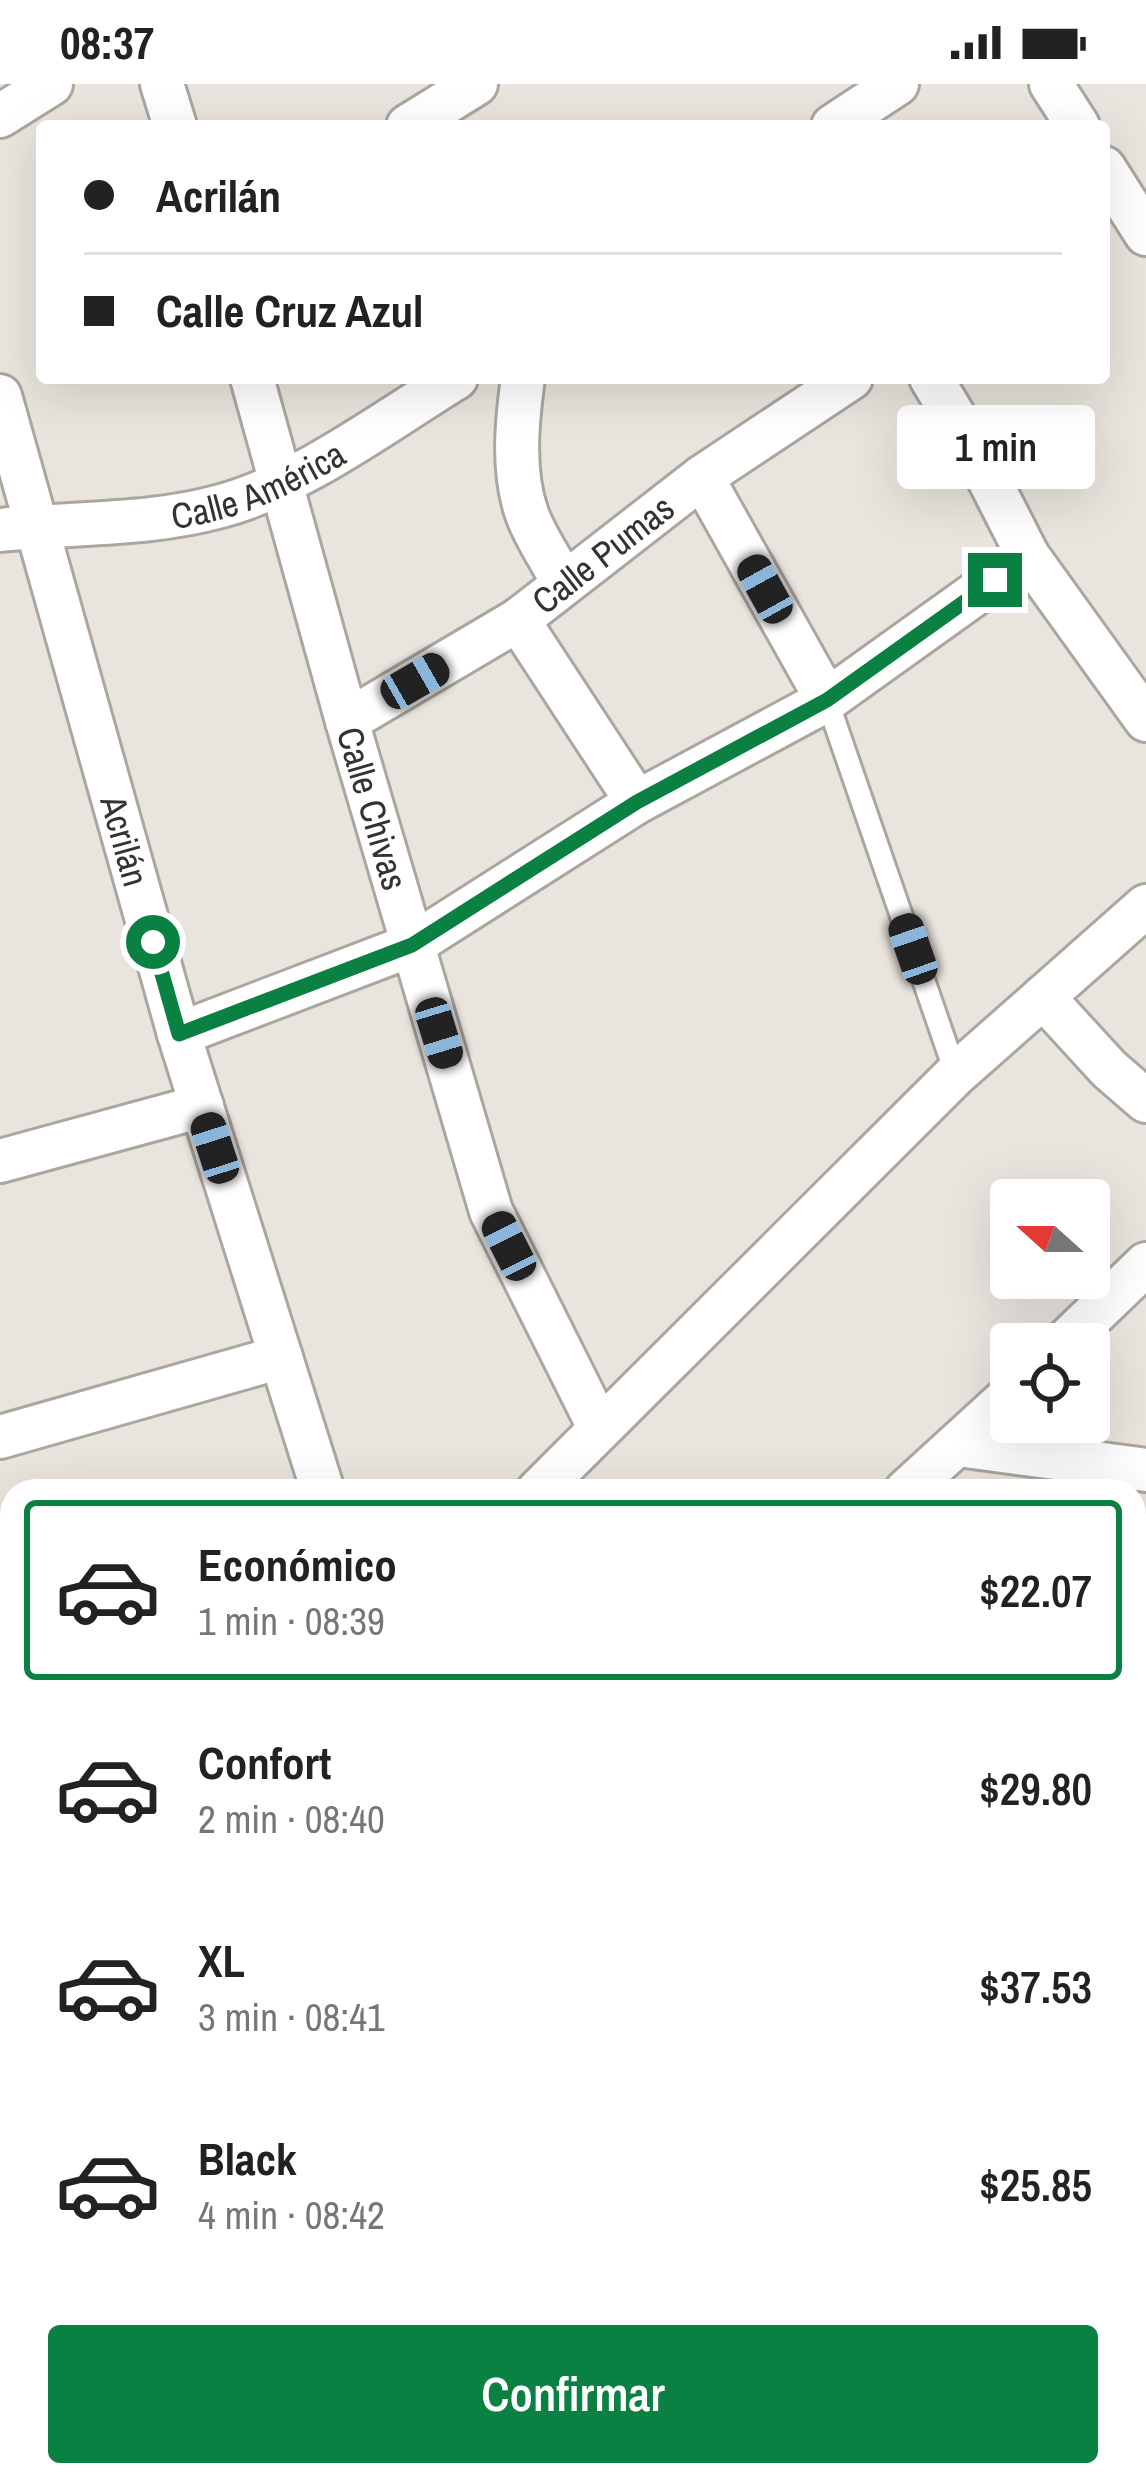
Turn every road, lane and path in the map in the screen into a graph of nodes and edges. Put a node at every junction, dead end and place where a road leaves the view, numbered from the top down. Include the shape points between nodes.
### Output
1 (51, 84) edge
2 (162, 84) edge
3 (476, 84) edge
4 (897, 84) edge
5 (1052, 84) edge
6 (412, 109) edge
7 (0, 116) edge
8 (173, 120) edge
9 (842, 120) edge
10 (1074, 120) edge
11 (1110, 177) edge
12 (1146, 234) edge
13 (253, 384) edge
14 (446, 384) edge
15 (522, 384) edge
16 (842, 384) edge
17 (935, 384) edge
18 (0, 396) edge
19 (702, 477) junction
20 (282, 483) junction
21 (18, 528) edge
22 (1028, 556) junction
23 (563, 583) junction
24 (518, 620) junction
25 (827, 700) junction
26 (1146, 720) edge
27 (347, 721) junction
28 (637, 802) junction
29 (1146, 906) edge
30 (412, 945) junction
31 (1043, 998) junction
32 (179, 1034) junction
33 (956, 1074) junction
34 (1146, 1101) edge
35 (202, 1106) junction
36 (0, 1161) edge
37 (1146, 1264) edge
38 (1085, 1323) edge
39 (281, 1357) junction
40 (990, 1415) edge
41 (599, 1427) junction
42 (0, 1437) edge
43 (958, 1445) junction
44 (1146, 1470) edge
45 (1088, 1478) edge
46 (319, 1479) edge
47 (549, 1479) edge
48 (920, 1479) edge

1 - 7 street
2 - 8 street
3 - 6 street
4 - 9 street
5 - 10 street
11 - 12 street
13 - 20 street, Calle Chivas
14 - 20 street, Calle América
15 - 23 street via 526,513
16 - 19 street, Calle Pumas
17 - 22 street
18 - 21 street, Acrilán
19 - 23 street, Calle Pumas
19 - 25 street
20 - 21 street, Calle América via 179,515
20 - 27 street, Calle Chivas
21 - 32 street, Acrilán
22 - 25 street
22 - 26 street
23 - 24 street, Calle Pumas
24 - 27 street, Calle Pumas
24 - 28 street
25 - 28 street
25 - 33 lane
27 - 30 street, Calle Chivas
28 - 30 street
29 - 31 street
30 - 32 street
30 - 41 street, Calle Chivas via 491,1210
31 - 33 street
31 - 34 street
32 - 35 street, Acrilán
33 - 41 street
35 - 36 street
35 - 39 street, Acrilán
37 - 38 street
39 - 42 street
39 - 46 street, Acrilán
40 - 43 street
41 - 47 street
43 - 45 street
43 - 48 street
44 - 45 street

